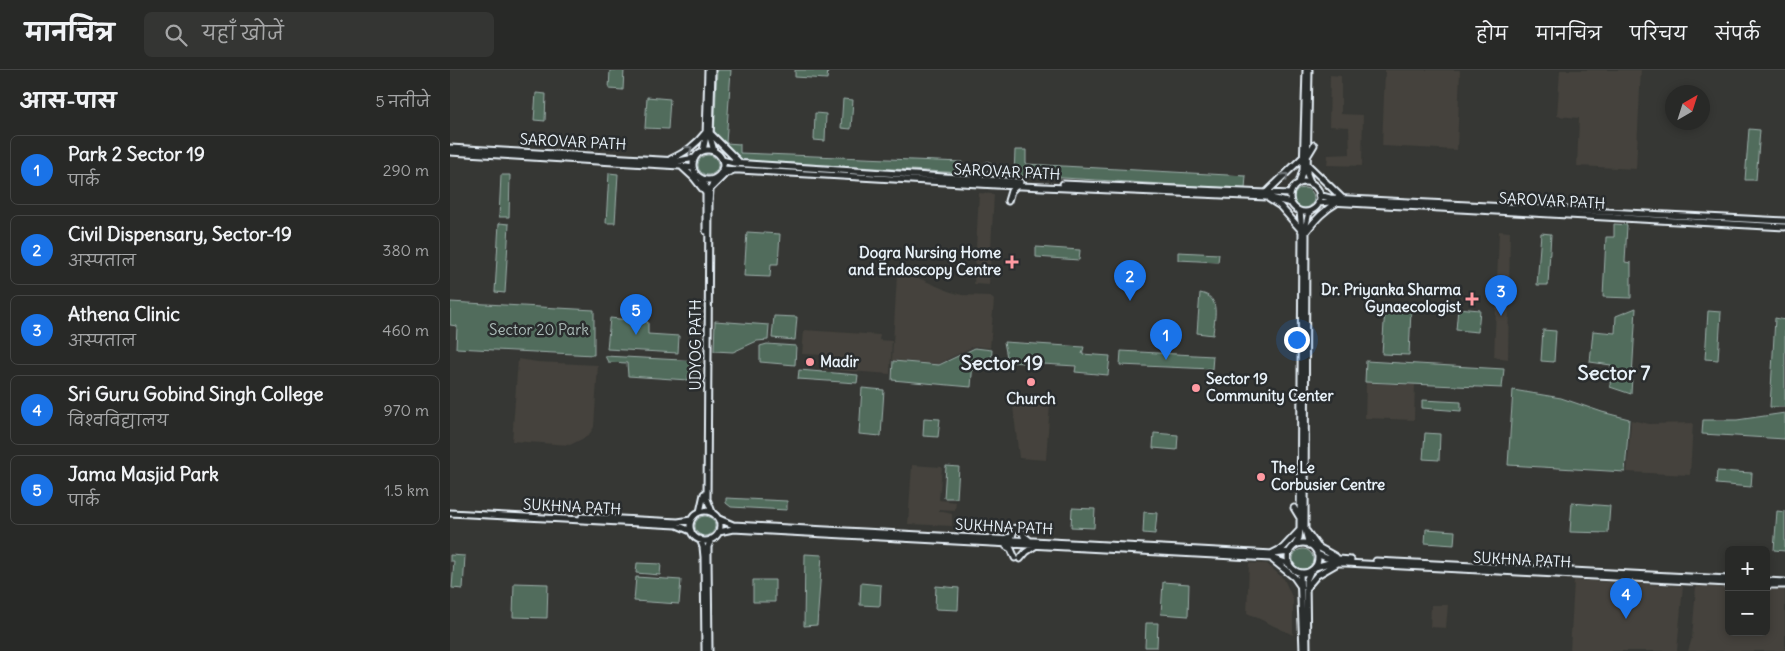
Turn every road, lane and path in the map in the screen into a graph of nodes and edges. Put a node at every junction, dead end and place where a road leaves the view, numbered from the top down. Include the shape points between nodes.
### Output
1 (710, 70) edge
2 (1308, 70) edge
3 (1297, 131) dead end
4 (1304, 132) junction
5 (708, 133) junction
6 (1314, 145) dead end
7 (450, 148) edge
8 (703, 151) junction
9 (714, 151) junction
10 (450, 152) edge
11 (1305, 157) junction
12 (694, 158) junction
13 (668, 160) junction
14 (722, 160) junction
15 (740, 163) junction
16 (1307, 164) junction
17 (680, 166) junction
18 (988, 166) dead end
19 (694, 168) junction
20 (736, 168) junction
21 (722, 169) junction
22 (701, 178) junction
23 (715, 178) junction
24 (975, 179) junction
25 (1300, 184) junction
26 (1311, 184) junction
27 (1017, 185) junction
28 (708, 191) junction
29 (1290, 194) junction
30 (1267, 195) junction
31 (1319, 195) junction
32 (1340, 200) junction
33 (1008, 202) dead end
34 (1291, 202) junction
35 (1318, 203) junction
36 (1300, 211) junction
37 (1309, 212) junction
38 (1785, 221) edge
39 (1785, 226) edge
40 (1304, 232) junction
41 (1294, 508) dead end
42 (450, 511) edge
43 (700, 512) junction
44 (712, 512) junction
45 (718, 519) junction
46 (1300, 519) junction
47 (691, 520) junction
48 (1303, 530) junction
49 (691, 531) junction
50 (719, 532) junction
51 (700, 539) junction
52 (712, 539) junction
53 (1030, 541) junction
54 (999, 542) junction
55 (1309, 545) junction
56 (1035, 546) junction
57 (1296, 546) junction
58 (1290, 552) junction
59 (1317, 554) junction
60 (1271, 556) junction
61 (1340, 561) junction
62 (1289, 564) junction
63 (1315, 567) junction
64 (1310, 572) junction
65 (1300, 573) junction
66 (1725, 579) edge
67 (1725, 583) edge
68 (1770, 583) edge
69 (1785, 584) edge
70 (1304, 588) junction
71 (707, 651) edge
72 (1303, 651) edge
73 (1307, 651) edge

1 - 5 main road
2 - 4 main road
2 - 11 main road
3 - 4 main road
4 - 11 main road
5 - 8 main road
5 - 9 main road
13 -> 5 main road via 685,153
5 - 15 main road
6 - 11 main road
7 - 13 main road, SAROVAR PATH
8 - 9 main road
8 - 12 main road
9 - 14 main road
10 - 17 main road, SAROVAR PATH
11 - 16 main road
11 - 25 main road
30 -> 11 main road
12 - 13 main road, SAROVAR PATH
12 - 19 main road
14 - 15 main road, SAROVAR PATH
14 - 21 main road
15 - 24 main road, SAROVAR PATH
16 - 26 main road
16 - 32 main road
17 - 19 main road, SAROVAR PATH
17 - 28 main road
18 - 24 main road
19 - 22 main road
20 - 21 main road, SAROVAR PATH
20 - 27 main road, SAROVAR PATH
20 - 28 main road
21 - 23 main road
22 - 23 main road
22 - 28 main road, UDYOG PATH
23 - 28 main road, UDYOG PATH
24 - 30 main road, SAROVAR PATH
25 - 26 main road
25 - 29 main road
26 - 31 main road
27 - 30 main road, SAROVAR PATH
27 - 33 main road
28 - 43 main road, UDYOG PATH via 704,497
28 - 44 main road, UDYOG PATH via 707,499
29 - 30 main road, SAROVAR PATH
29 - 34 main road
30 - 34 main road, SAROVAR PATH
30 - 40 main road
31 - 32 main road, SAROVAR PATH
31 - 35 main road
32 - 35 main road, SAROVAR PATH
32 - 38 main road, SAROVAR PATH
32 - 39 main road, SAROVAR PATH
32 - 40 main road
34 - 36 main road
35 - 37 main road
36 - 37 main road
36 - 40 main road
37 - 40 main road
40 - 46 main road
40 - 48 main road
41 - 46 main road
42 - 47 main road, SUKHNA PATH
42 - 49 main road, SUKHNA PATH via 677,525
43 - 44 main road
43 - 47 main road
44 - 45 main road
45 - 50 main road
45 - 54 main road, SUKHNA PATH via 733,525
46 - 48 main road
47 - 49 main road
48 - 55 main road
48 - 57 main road
48 - 60 main road
48 - 61 main road via 1321,550
49 - 51 main road
50 - 52 main road
50 - 54 main road, SUKHNA PATH via 733,529
51 - 52 main road
51 - 71 main road via 704,547
52 - 71 main road via 708,546
53 - 54 main road, SUKHNA PATH
53 - 54 main road via 1018,528 1012,536
53 - 60 main road, SUKHNA PATH
54 - 56 main road, SUKHNA PATH
54 - 56 main road via 1010,548 1017,558
55 - 57 main road
55 - 59 main road
56 - 60 main road, SUKHNA PATH
57 - 58 main road
58 - 60 main road, SUKHNA PATH
58 - 62 main road
59 - 61 main road, SUKHNA PATH
59 - 63 main road
60 - 62 main road, SUKHNA PATH
60 - 70 main road
61 - 63 main road, SUKHNA PATH
61 - 66 main road, SUKHNA PATH
61 - 67 main road, SUKHNA PATH
61 - 70 main road via 1317,575
62 - 65 main road
63 - 64 main road
64 - 65 main road
64 - 70 main road
65 - 70 main road
68 - 69 main road
70 - 72 main road
70 - 73 main road

